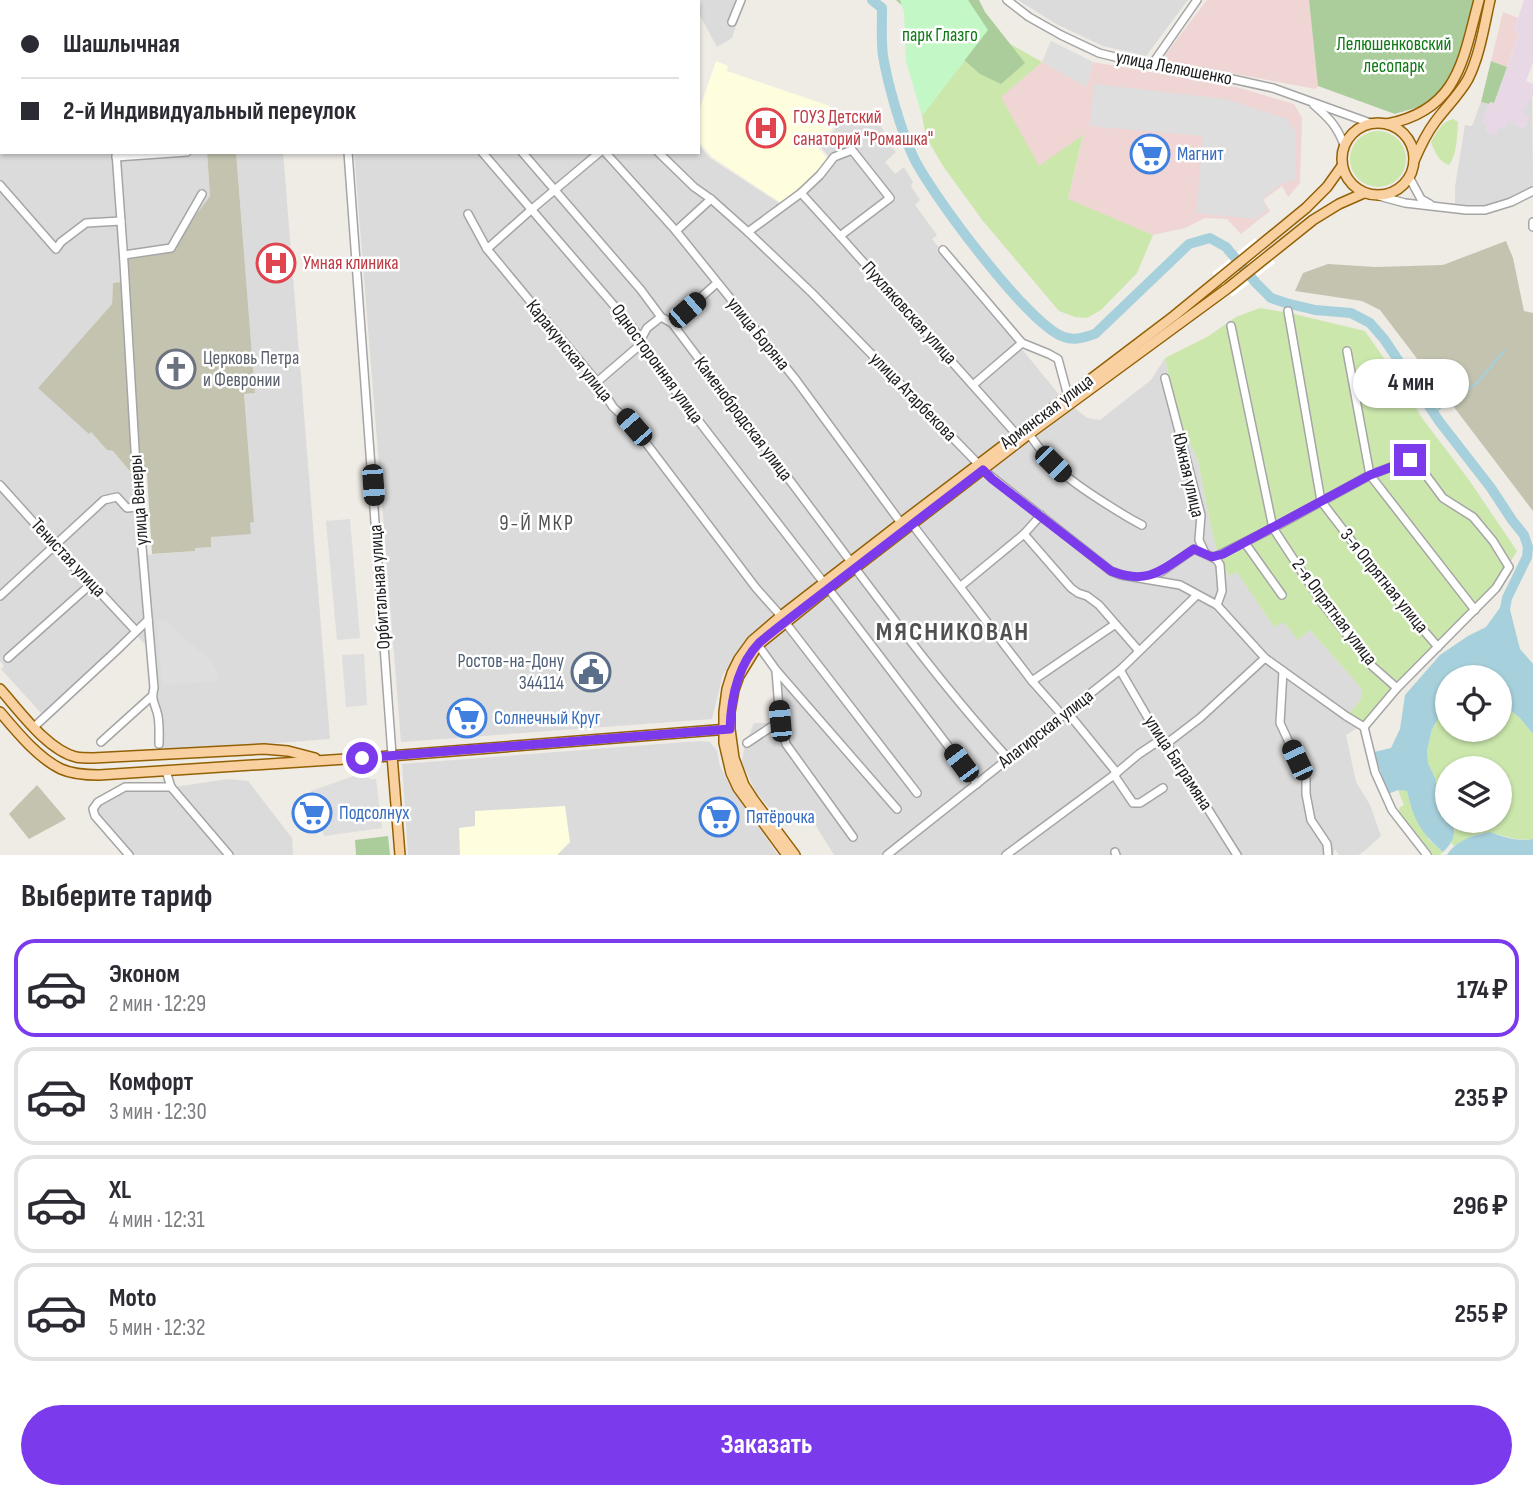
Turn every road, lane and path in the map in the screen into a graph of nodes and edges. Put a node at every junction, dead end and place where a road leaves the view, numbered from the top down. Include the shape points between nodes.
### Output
1 (741, 0) edge
2 (1007, 0) edge
3 (1196, 0) edge
4 (1479, 0) edge
5 (1490, 0) edge
6 (732, 22) dead end
7 (1151, 66) junction
8 (1310, 102) junction
9 (1373, 124) junction
10 (1385, 124) junction
11 (1345, 145) junction
12 (140, 154) edge
13 (348, 154) edge
14 (484, 154) edge
15 (524, 154) edge
16 (599, 154) edge
17 (604, 154) edge
18 (660, 154) edge
19 (116, 155) edge
20 (1414, 162) junction
21 (1342, 166) junction
22 (1409, 177) junction
23 (0, 185) edge
24 (555, 189) junction
25 (1533, 191) edge
26 (800, 193) junction
27 (1364, 193) junction
28 (202, 194) dead end
29 (1378, 196) junction
30 (711, 199) junction
31 (1441, 207) junction
32 (532, 209) junction
33 (468, 214) dead end
34 (121, 221) junction
35 (676, 232) junction
36 (748, 232) junction
37 (841, 236) junction
38 (487, 249) junction
39 (943, 250) dead end
40 (124, 255) junction
41 (717, 283) junction
42 (1288, 311) dead end
43 (661, 317) junction
44 (672, 323) junction
45 (1231, 326) dead end
46 (641, 342) junction
47 (1022, 343) junction
48 (1347, 351) dead end
49 (1165, 378) dead end
50 (597, 382) junction
51 (973, 385) junction
52 (1068, 396) junction
53 (1029, 434) junction
54 (1017, 435) junction
55 (981, 467) junction
56 (1370, 475) junction
57 (0, 485) edge
58 (1321, 501) junction
59 (138, 507) junction
60 (1041, 515) junction
61 (901, 523) junction
62 (912, 524) junction
63 (1142, 525) dead end
64 (1273, 528) junction
65 (1024, 534) junction
66 (1245, 542) junction
67 (55, 545) junction
68 (1212, 557) junction
69 (853, 565) junction
70 (1144, 578) junction
71 (90, 585) junction
72 (826, 585) junction
73 (961, 586) junction
74 (1282, 594) dead end
75 (1197, 595) junction
76 (0, 596) edge
77 (1217, 605) junction
78 (1475, 610) junction
79 (783, 619) junction
80 (148, 620) junction
81 (1114, 625) junction
82 (136, 631) junction
83 (758, 645) junction
84 (1438, 647) junction
85 (1139, 652) junction
86 (8, 658) dead end
87 (1265, 658) junction
88 (776, 670) junction
89 (1120, 670) junction
90 (1283, 671) junction
91 (1032, 681) junction
92 (1397, 688) junction
93 (0, 689) edge
94 (731, 689) junction
95 (152, 696) junction
96 (0, 712) edge
97 (1065, 714) junction
98 (780, 721) junction
99 (34, 727) junction
100 (1364, 727) junction
101 (727, 730) junction
102 (1165, 741) junction
103 (101, 742) dead end
104 (747, 743) dead end
105 (159, 744) dead end
106 (208, 751) junction
107 (392, 755) junction
108 (1008, 758) junction
109 (324, 760) junction
110 (199, 769) junction
111 (166, 771) junction
112 (1116, 774) junction
113 (977, 784) junction
114 (171, 787) junction
115 (1163, 788) dead end
116 (917, 793) dead end
117 (897, 809) dead end
118 (853, 837) dead end
119 (1233, 854) edge
120 (129, 855) edge
121 (229, 855) edge
122 (400, 855) edge
123 (787, 855) edge
124 (796, 855) edge
125 (887, 855) edge
126 (1006, 855) edge
127 (1328, 855) edge
128 (1427, 855) edge

1 - 6 street
2 - 7 street, улица Лелюшенко via 1029,17 1094,51
3 - 7 street
4 - 10 main road via 1466,53 1452,82 1422,113
5 - 20 main road via 1468,78 1433,124
7 - 8 street, улица Лелюшенко via 1245,81
8 - 9 street, улица Лелюшенко
8 - 11 street via 1338,129
9 - 10 main road
9 - 11 main road via 1353,133
10 - 20 main road via 1407,138
11 - 21 main road
12 - 19 street
13 - 107 street, Орбитальная улица
14 - 32 street, Односторонняя улица
15 - 24 street, Каменобродская улица
16 - 24 street
17 - 35 street, улица Боряна
18 - 30 street, улица Атарбекова
19 - 34 street, улица Венеры
20 - 22 main road
21 - 27 main road via 1350,183
21 - 52 main road, Армянская улица via 1306,208
22 - 29 main road via 1393,192
22 - 31 street via 1424,202
23 - 34 street via 56,249 86,223
24 - 32 street
24 - 43 street, Каменобродская улица
25 - 31 street via 1485,210
26 - 36 street
26 - 37 street, Пухляковская улица
26 - 37 street via 834,157 852,150 890,198
27 - 29 main road
27 - 53 main road, Армянская улица via 1313,219 1228,288
28 - 40 street via 171,248
29 - 31 street
30 - 35 street
30 - 36 street, улица Атарбекова
32 - 38 street
32 - 46 street, Односторонняя улица
33 - 38 street, Каракумская улица
34 - 40 street, улица Венеры
35 - 41 street, улица Боряна
36 - 55 street, улица Атарбекова
37 - 51 street, Пухляковская улица
38 - 50 street, Каракумская улица
39 - 47 street
40 - 59 street, улица Венеры
41 - 44 street
41 - 61 street, улица Боряна via 796,380
42 - 58 street, 3-я Опрятная улица
43 - 44 street, Каменобродская улица
43 - 46 street via 647,328
44 - 69 street, Каменобродская улица
45 - 64 street, 2-я Опрятная улица
46 - 50 street
46 - 72 street, Односторонняя улица
47 - 51 street
47 - 52 street via 1058,359
48 - 56 street
49 - 68 street, Южная улица via 1201,515 1199,540
50 - 79 street, Каракумская улица
51 - 54 street, Пухляковская улица
52 - 54 main road, Армянская улица
53 - 55 main road, Армянская улица
53 - 63 street via 1065,476
54 - 55 main road, Армянская улица
55 - 60 street, улица Атарбекова
55 - 61 main road, Армянская улица
55 - 62 main road, Армянская улица
56 - 58 street
56 - 78 street
56 - 78 street via 1410,460 1417,463 1443,498 1473,517 1493,541 1509,567
57 - 67 street, Тенистая улица
58 - 64 street
58 - 84 street, 3-я Опрятная улица
59 - 67 street via 127,508 117,497 104,500
59 - 80 street, улица Венеры
60 - 65 street
60 - 70 street, улица Атарбекова via 1111,571
61 - 69 main road, Армянская улица
62 - 69 main road, Армянская улица
62 - 73 street
64 - 66 street
64 - 92 street, 2-я Опрятная улица via 1323,604 1371,665
65 - 73 street
65 - 81 street via 1070,588 1099,605
66 - 68 street
66 - 74 street
67 - 71 street, Тенистая улица
67 - 76 street
68 - 70 street via 1194,549
68 - 77 street, Южная улица via 1222,575
69 - 72 main road, Армянская улица
69 - 108 street, Каменобродская улица via 946,687
70 - 75 street, улица Атарбекова via 1180,585
71 - 82 street, Тенистая улица
71 - 86 street
72 - 79 main road, Армянская улица
72 - 113 street, Односторонняя улица
73 - 91 street
75 - 77 street
75 - 85 street, Алагирская улица
77 - 87 street
78 - 84 street
79 - 83 main road, Армянская улица
79 - 94 main road, Армянская улица via 752,641 732,673
79 - 116 street, Каракумская улица
80 - 82 street
80 - 95 street, улица Венеры
81 - 85 street
81 - 91 street
82 - 99 street
83 - 88 street
83 - 94 main road, Армянская улица
84 - 92 street
85 - 89 street, Алагирская улица
87 - 90 street
87 - 102 street via 1200,718
88 - 98 street
88 - 117 street
89 - 97 street, Алагирская улица
89 - 102 street, улица Баграмяна
90 - 100 street
90 - 127 street via 1280,723 1306,779 1311,820 1327,844
91 - 97 street
92 - 100 street
93 - 99 main road
94 - 101 main road via 724,712
95 - 103 street
95 - 105 street, улица Венеры
96 - 111 main road via 60,769 99,775
97 - 108 street, Алагирская улица
97 - 112 street
98 - 104 street
98 - 118 street via 786,744
99 - 106 main road via 58,749 77,757
100 - 128 street via 1375,772 1392,810
101 - 107 main road
101 - 123 main road via 727,758 738,788
101 - 124 main road via 744,785
102 - 112 street via 1139,754
102 - 119 street, улица Баграмяна
106 - 109 main road via 288,751
106 - 110 main road via 208,762
107 - 109 main road
107 - 122 main road, Орбитальная улица
108 - 113 street, Алагирская улица
109 - 110 main road
110 - 111 main road
111 - 114 street
112 - 115 street via 1133,803
112 - 126 street
113 - 125 street, Алагирская улица
114 - 120 street via 125,787 93,809
114 - 121 street

